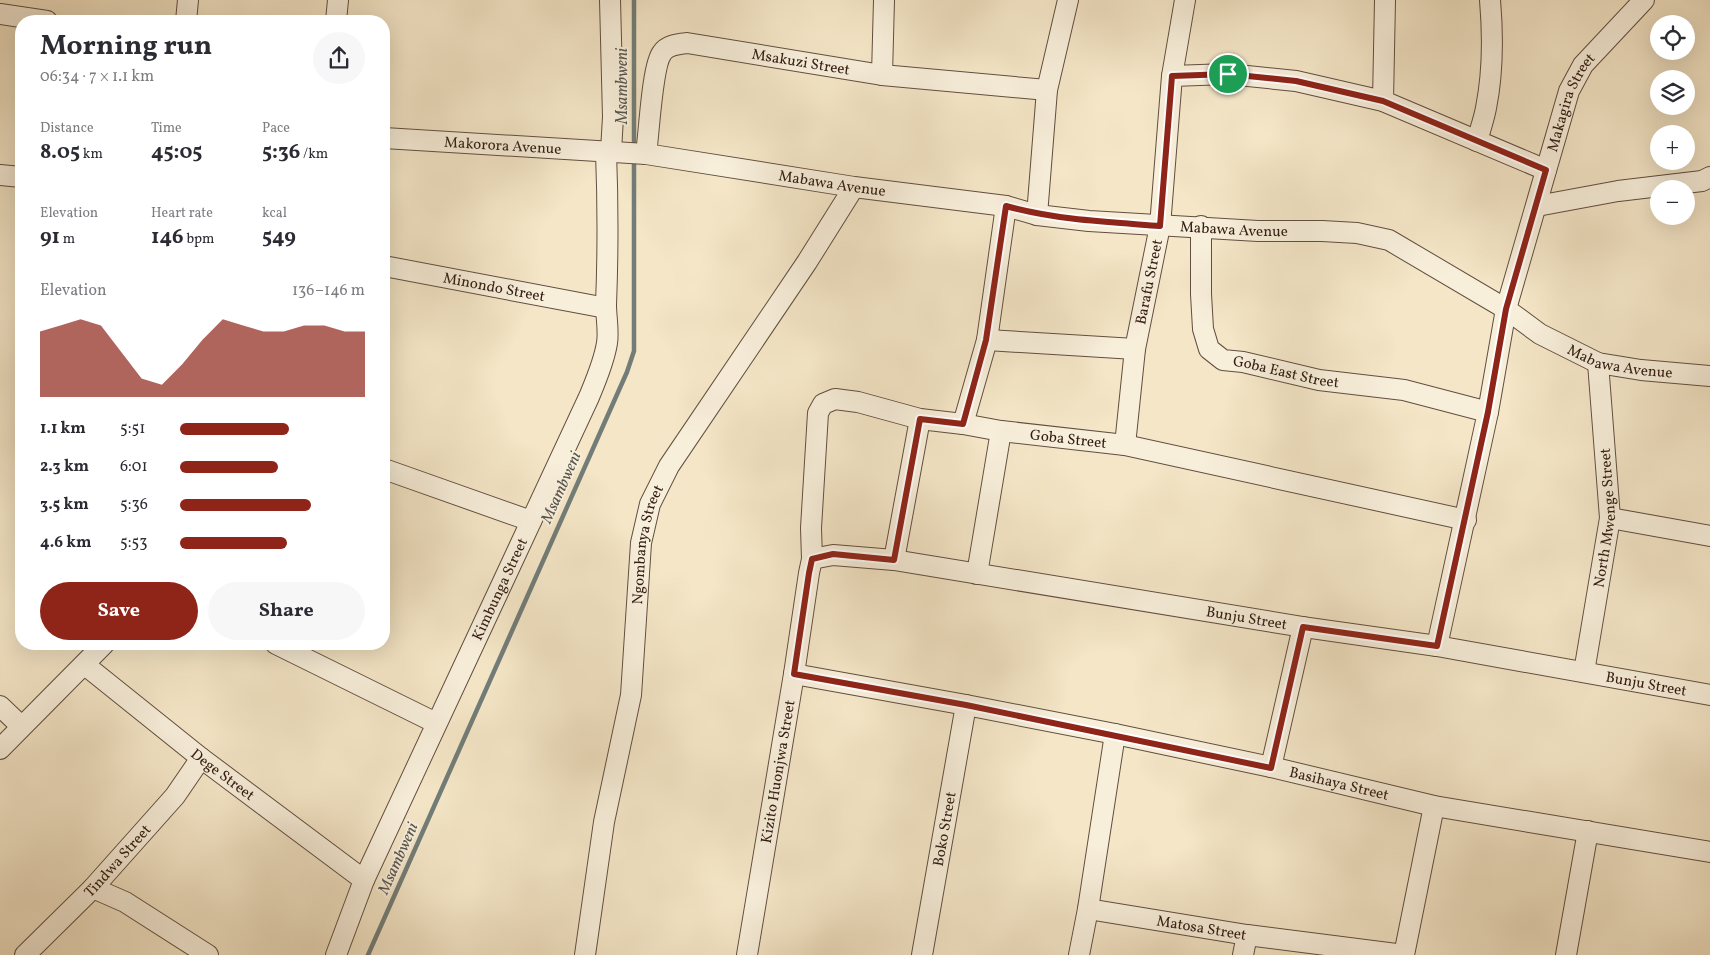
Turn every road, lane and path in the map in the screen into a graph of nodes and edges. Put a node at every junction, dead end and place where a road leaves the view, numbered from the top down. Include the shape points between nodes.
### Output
1 (188, 0) edge
2 (338, 0) edge
3 (610, 0) edge
4 (884, 0) edge
5 (1068, 0) edge
6 (1185, 0) edge
7 (1385, 0) edge
8 (1490, 0) edge
9 (1644, 0) edge
10 (0, 14) edge
11 (187, 15) edge
12 (337, 15) edge
13 (15, 16) edge
14 (882, 75) junction
15 (1172, 76) junction
16 (1047, 90) junction
17 (1383, 101) junction
18 (390, 138) edge
19 (1477, 141) junction
20 (624, 153) junction
21 (1546, 170) junction
22 (0, 174) edge
23 (15, 176) edge
24 (1710, 177) edge
25 (854, 187) junction
26 (1006, 206) junction
27 (1537, 206) junction
28 (1037, 215) junction
29 (1160, 226) junction
30 (1201, 226) junction
31 (390, 267) edge
32 (606, 308) junction
33 (1506, 309) junction
34 (986, 340) junction
35 (1136, 349) junction
36 (1598, 363) junction
37 (1710, 376) edge
38 (1488, 412) junction
39 (920, 419) junction
40 (963, 424) junction
41 (1001, 431) junction
42 (1125, 445) junction
43 (390, 471) edge
44 (1610, 518) junction
45 (1466, 520) junction
46 (531, 521) junction
47 (1710, 536) edge
48 (812, 559) junction
49 (894, 560) junction
50 (976, 574) junction
51 (1303, 627) junction
52 (1437, 646) junction
53 (99, 650) edge
54 (288, 650) edge
55 (85, 665) junction
56 (1584, 672) junction
57 (794, 674) junction
58 (1710, 695) edge
59 (966, 705) junction
60 (0, 706) edge
61 (436, 723) junction
62 (21, 726) junction
63 (1116, 734) junction
64 (0, 749) edge
65 (201, 758) junction
66 (1271, 768) junction
67 (1434, 806) junction
68 (1588, 832) junction
69 (1710, 852) edge
70 (364, 880) junction
71 (93, 888) junction
72 (1088, 909) junction
73 (1247, 935) junction
74 (180, 947) edge
75 (25, 955) edge
76 (208, 955) edge
77 (336, 955) edge
78 (585, 955) edge
79 (747, 955) edge
80 (922, 955) edge
81 (1079, 955) edge
82 (1243, 955) edge
83 (1404, 955) edge
84 (1566, 955) edge

1 - 11 street
2 - 12 street
3 - 20 street via 613,117
4 - 14 street
5 - 16 street
6 - 15 street, Barafu Street
7 - 17 street
8 - 19 street via 1491,73
9 - 21 street, Makagira Street via 1583,64 1569,91
10 - 13 street
14 - 16 street, Msakuzi Street
14 - 20 street, Msakuzi Street via 687,43 673,45 662,52
15 - 17 street via 1228,74 1296,81
15 - 29 street, Barafu Street
16 - 28 street
17 - 19 street
18 - 20 street, Makorora Avenue
19 - 21 street
20 - 25 street, Mabawa Avenue
20 - 32 street, Kimbunga Street via 608,260
21 - 27 street, Makagira Street
22 - 23 street
24 - 27 street via 1702,181
25 - 26 street, Mabawa Avenue
25 - 78 street, Ngombanya Street via 669,466 650,504 641,543 631,695 604,822
26 - 28 street, Mabawa Avenue
26 - 34 street
27 - 33 street, Makagira Street
28 - 29 street, Mabawa Avenue
29 - 30 street, Mabawa Avenue
29 - 35 street, Barafu Street
30 - 33 street, Mabawa Avenue via 1357,233 1389,240
30 - 38 street, Goba East Street via 1203,329 1209,349 1223,360 1319,380 1404,390
31 - 32 street, Minondo Street
32 - 46 street, Kimbunga Street via 607,342 601,368
33 - 36 street, Mabawa Avenue via 1540,334
33 - 38 street, Makagira Street
34 - 35 street
34 - 40 street
35 - 42 street, Barafu Street
36 - 37 street, Mabawa Avenue
36 - 44 street, North Mwenge Street
38 - 45 street, Makagira Street
39 - 40 street, Goba Street
39 - 48 street, Goba Street via 858,402 835,399 823,404 818,413
39 - 49 street
40 - 41 street, Goba Street
41 - 42 street, Goba Street
41 - 50 street
42 - 45 street, Goba Street
43 - 46 street
44 - 47 street
44 - 56 street, North Mwenge Street
45 - 52 street, Makagira Street
46 - 61 street, Kimbunga Street
48 - 49 street, Bunju Street via 833,554
48 - 57 street, Kizito Huonjwa Street
49 - 50 street, Bunju Street
50 - 51 street, Bunju Street
51 - 52 street, Bunju Street
51 - 66 street
52 - 56 street, Bunju Street
53 - 55 street
54 - 61 street
55 - 62 street
55 - 65 street, Dege Street
56 - 58 street, Bunju Street
57 - 59 street, Basihaya Street
57 - 79 street, Kizito Huonjwa Street
59 - 63 street, Basihaya Street
59 - 80 street, Boko Street
60 - 62 street
61 - 70 street, Kimbunga Street
62 - 64 street
63 - 66 street, Basihaya Street
63 - 72 street
65 - 70 street, Dege Street
65 - 71 street, Tindwa Street via 175,796
66 - 67 street, Basihaya Street
67 - 68 street, Basihaya Street
67 - 83 street
68 - 69 street, Basihaya Street
68 - 84 street
70 - 77 street, Kimbunga Street
71 - 74 street via 125,902
71 - 75 street, Tindwa Street
72 - 73 street, Matosa Street
72 - 81 street
73 - 82 street
73 - 83 street, Matosa Street
74 - 76 street

